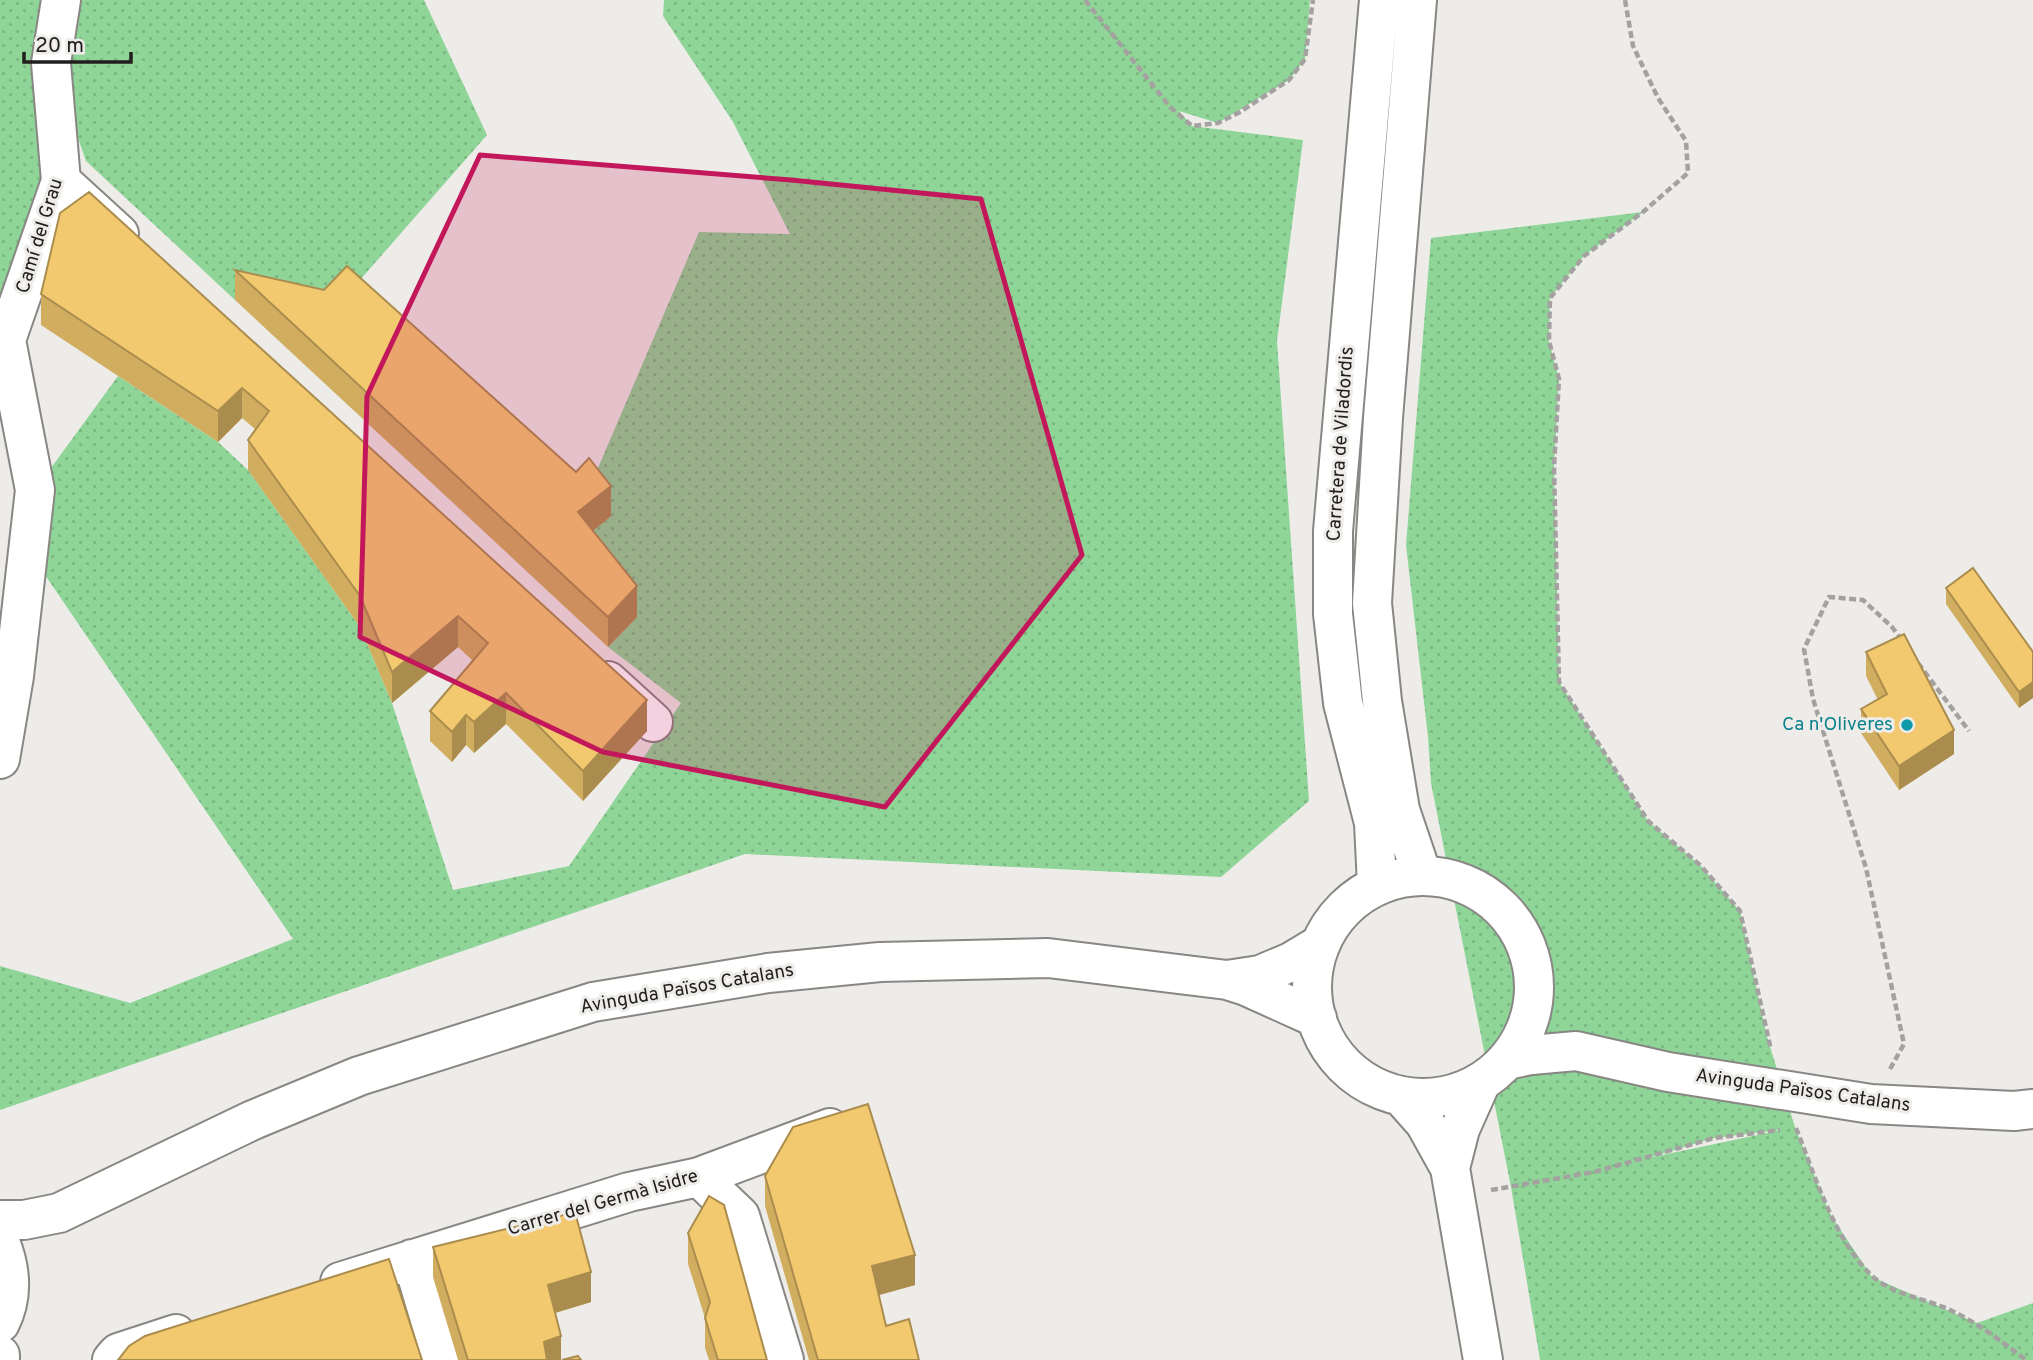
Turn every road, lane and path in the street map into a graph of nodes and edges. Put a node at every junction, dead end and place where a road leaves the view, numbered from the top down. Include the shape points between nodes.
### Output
1 (61, 0) edge
2 (1085, 0) edge
3 (1312, 0) edge
4 (1380, 0) edge
5 (1417, 0) edge
6 (1625, 0) edge
7 (61, 181) junction
8 (142, 256) edge
9 (1907, 648) edge
10 (581, 657) edge
11 (1915, 658) edge
12 (653, 722) dead end
13 (1969, 732) dead end
14 (0, 759) edge
15 (1422, 876) junction
16 (1377, 886) junction
17 (1321, 944) junction
18 (1227, 980) junction
19 (1533, 1000) junction
20 (1317, 1018) junction
21 (1576, 1051) junction
22 (1494, 1071) junction
23 (1784, 1090) junction
24 (1401, 1096) junction
25 (1871, 1104) junction
26 (2033, 1110) edge
27 (855, 1119) edge
28 (1807, 1126) dead end
29 (1795, 1127) junction
30 (699, 1177) junction
31 (1453, 1183) junction
32 (59, 1213) junction
33 (0, 1220) edge
34 (4, 1258) edge
35 (412, 1259) junction
36 (310, 1292) edge
37 (0, 1323) edge
38 (208, 1324) edge
39 (0, 1355) edge
40 (1, 1360) edge
41 (112, 1360) edge
42 (442, 1360) edge
43 (784, 1360) edge
44 (1483, 1360) edge
45 (2026, 1360) edge

1 - 7 street, Camí del Grau via 51,63
2 - 3 path via 1170,107 1192,126 1218,123 1289,80 1305,59
4 - 16 street, Carretera de Viladordis via 1333,531 1333,614 1343,703 1374,823
5 - 15 street, Carretera de Viladordis via 1372,603 1400,810
6 - 23 path via 1633,46 1658,98 1686,141 1688,173 1584,256 1550,298 1549,341 1559,379 1554,467 1559,682 1648,821 1701,866 1740,911
7 - 8 street
7 - 14 street, Camí del Grau via 6,340 35,490
9 - 25 path via 1863,600 1829,597 1804,649 1812,699 1866,868 1904,1044
10 - 12 street
11 - 13 path
15 - 16 street
15 - 19 street via 1450,879 1477,889 1510,918 1530,957
16 - 17 street via 1353,900 1334,920
17 - 18 street, Avinguda Països Catalans via 1260,975
17 - 20 street via 1313,973
18 - 20 street, Avinguda Països Catalans
18 - 32 street, Avinguda Països Catalans via 1048,958 880,962 768,972 593,1002 359,1076 253,1120
19 - 21 street, Avinguda Països Catalans via 1546,1024
19 - 22 street via 1515,1049
20 - 24 street via 1329,1046 1349,1069 1373,1086
21 - 22 street, Avinguda Països Catalans via 1531,1055
21 - 23 street, Avinguda Països Catalans via 1668,1072
22 - 24 street via 1462,1091 1422,1098
22 - 31 street via 1460,1129
23 - 25 street, Avinguda Països Catalans
23 - 29 path
24 - 31 street via 1425,1123
25 - 26 street, Avinguda Països Catalans
27 - 30 street, Carrer del Germà Isidre
28 - 29 path
29 - 31 path via 1714,1138 1594,1172
29 - 45 path via 1837,1231 1872,1277 1903,1295 1977,1323
30 - 35 street, Carrer del Germà Isidre via 629,1192
30 - 43 street via 740,1216
31 - 44 street
32 - 33 street, Avinguda Països Catalans
32 - 34 street, Avinguda Països Catalans via 32,1241
34 - 37 street, Avinguda Països Catalans via 7,1301
35 - 36 street, Carrer del Germà Isidre
35 - 42 street
38 - 41 street via 118,1353
39 - 40 street

